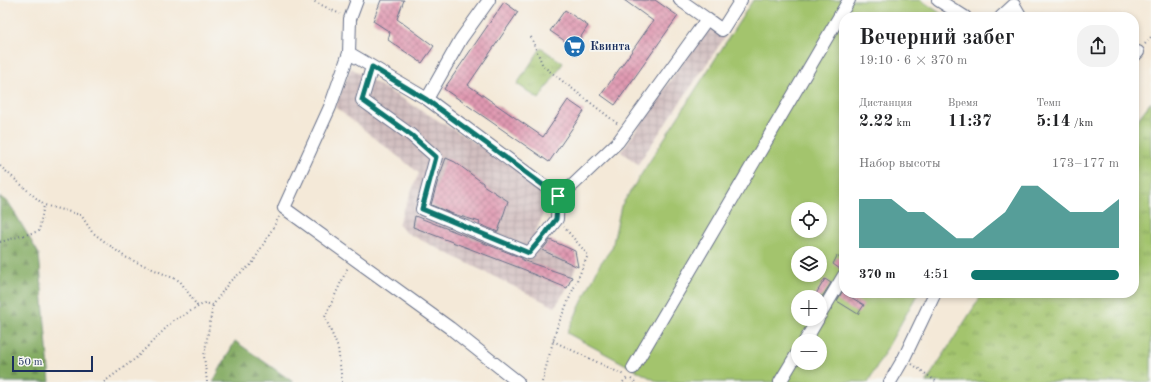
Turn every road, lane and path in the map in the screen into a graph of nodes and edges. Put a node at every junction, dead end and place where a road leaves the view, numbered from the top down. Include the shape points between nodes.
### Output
1 (311, 0) edge
2 (358, 0) edge
3 (489, 0) edge
4 (681, 0) edge
5 (741, 0) edge
6 (849, 0) edge
7 (938, 0) edge
8 (842, 12) edge
9 (957, 12) edge
10 (1006, 12) edge
11 (1018, 12) edge
12 (839, 17) edge
13 (350, 19) junction
14 (707, 19) junction
15 (530, 37) dead end
16 (1151, 42) edge
17 (1139, 50) edge
18 (349, 53) junction
19 (372, 67) junction
20 (427, 100) junction
21 (627, 131) junction
22 (0, 166) edge
23 (558, 196) junction
24 (44, 205) junction
25 (284, 208) junction
26 (556, 219) junction
27 (0, 242) edge
28 (352, 257) junction
29 (839, 283) edge
30 (933, 298) edge
31 (827, 303) edge
32 (213, 305) junction
33 (198, 307) junction
34 (553, 341) junction
35 (904, 358) junction
36 (791, 364) edge
37 (633, 368) dead end
38 (104, 382) edge
39 (207, 382) edge
40 (342, 382) edge
41 (518, 382) edge
42 (542, 382) edge
43 (635, 382) edge
44 (780, 382) edge
45 (890, 382) edge
46 (937, 382) edge

1 - 13 path
2 - 13 street
3 - 20 street via 461,39
4 - 14 street
5 - 14 street via 722,30
6 - 8 street
7 - 9 street
10 - 11 street via 1014,5
12 - 37 street
13 - 18 street
14 - 21 street
15 - 21 path via 543,66
16 - 17 path
18 - 19 street
18 - 25 street via 330,107
19 - 20 street
19 - 26 street via 362,100 411,135 436,157 422,209 529,253
20 - 23 street
21 - 23 street via 574,184
22 - 24 path
23 - 26 street
24 - 27 path via 39,231
24 - 33 path via 81,214 92,232 125,257 180,281
25 - 28 street
25 - 32 path via 252,264 230,281
26 - 34 path via 588,256 557,326
28 - 40 path via 325,317 338,348
28 - 41 street via 450,328
29 - 31 street
30 - 35 street
32 - 33 path via 205,303
32 - 39 path via 204,356
33 - 38 path via 173,321 135,359
34 - 42 path
34 - 43 path
35 - 45 street
35 - 46 path
36 - 44 street

